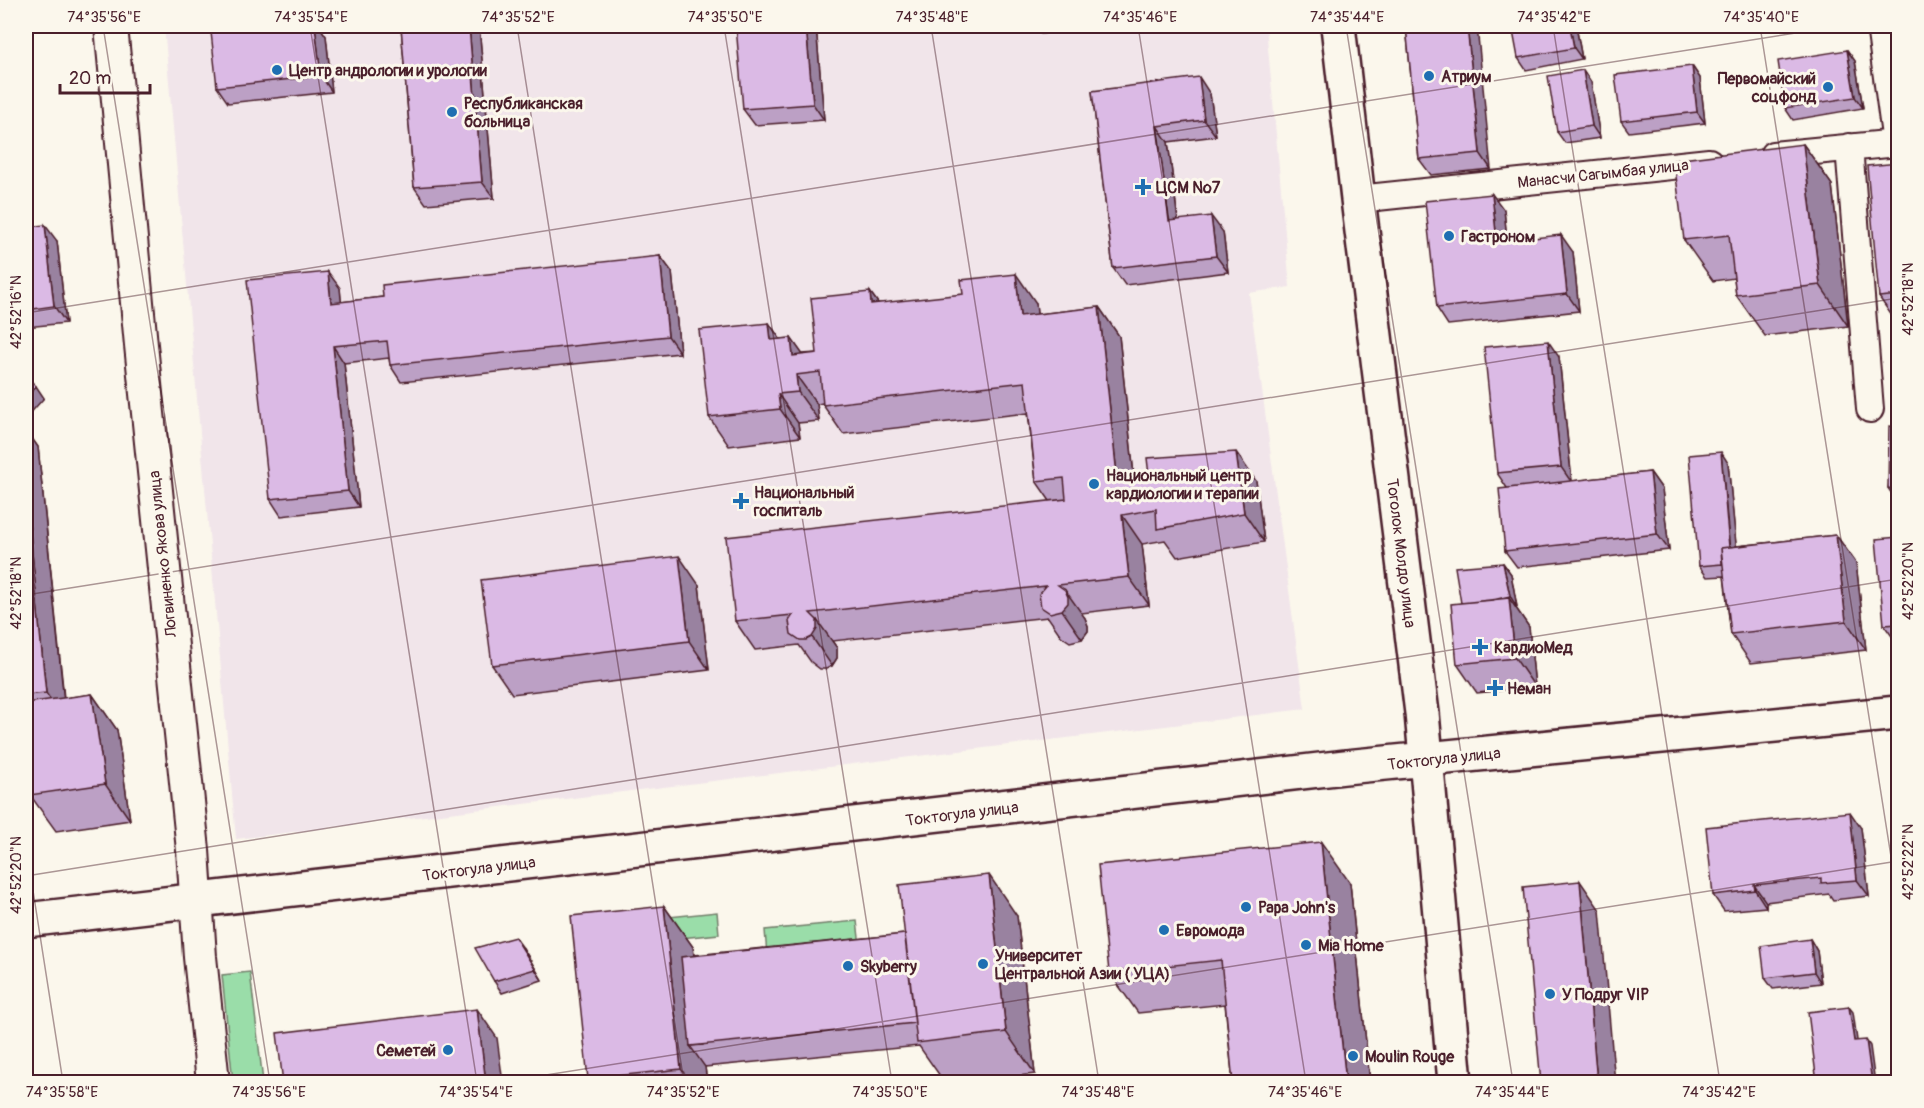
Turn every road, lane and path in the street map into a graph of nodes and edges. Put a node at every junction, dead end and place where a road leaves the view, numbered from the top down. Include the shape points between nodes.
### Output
1 (111, 26) edge
2 (1338, 26) edge
3 (1880, 26) edge
4 (1897, 143) edge
5 (1849, 147) junction
6 (1358, 199) junction
7 (1870, 409) dead end
8 (1899, 713) edge
9 (1427, 759) junction
10 (196, 901) junction
11 (26, 920) edge
12 (213, 1083) edge
13 (1455, 1083) edge

1 - 10 street, Логвиненко Якова улица
2 - 6 main road, Тоголок Молдо улица
3 - 4 street, Манасчи Сагымбая улица
4 - 5 street, Манасчи Сагымбая улица
5 - 6 street, Манасчи Сагымбая улица
5 - 7 street
6 - 9 main road, Тоголок Молдо улица
8 - 9 main road, Токтогула улица
9 - 10 main road, Токтогула улица
9 - 13 main road, Тоголок Молдо улица
10 - 11 main road, Токтогула улица
10 - 12 street, Логвиненко Якова улица

